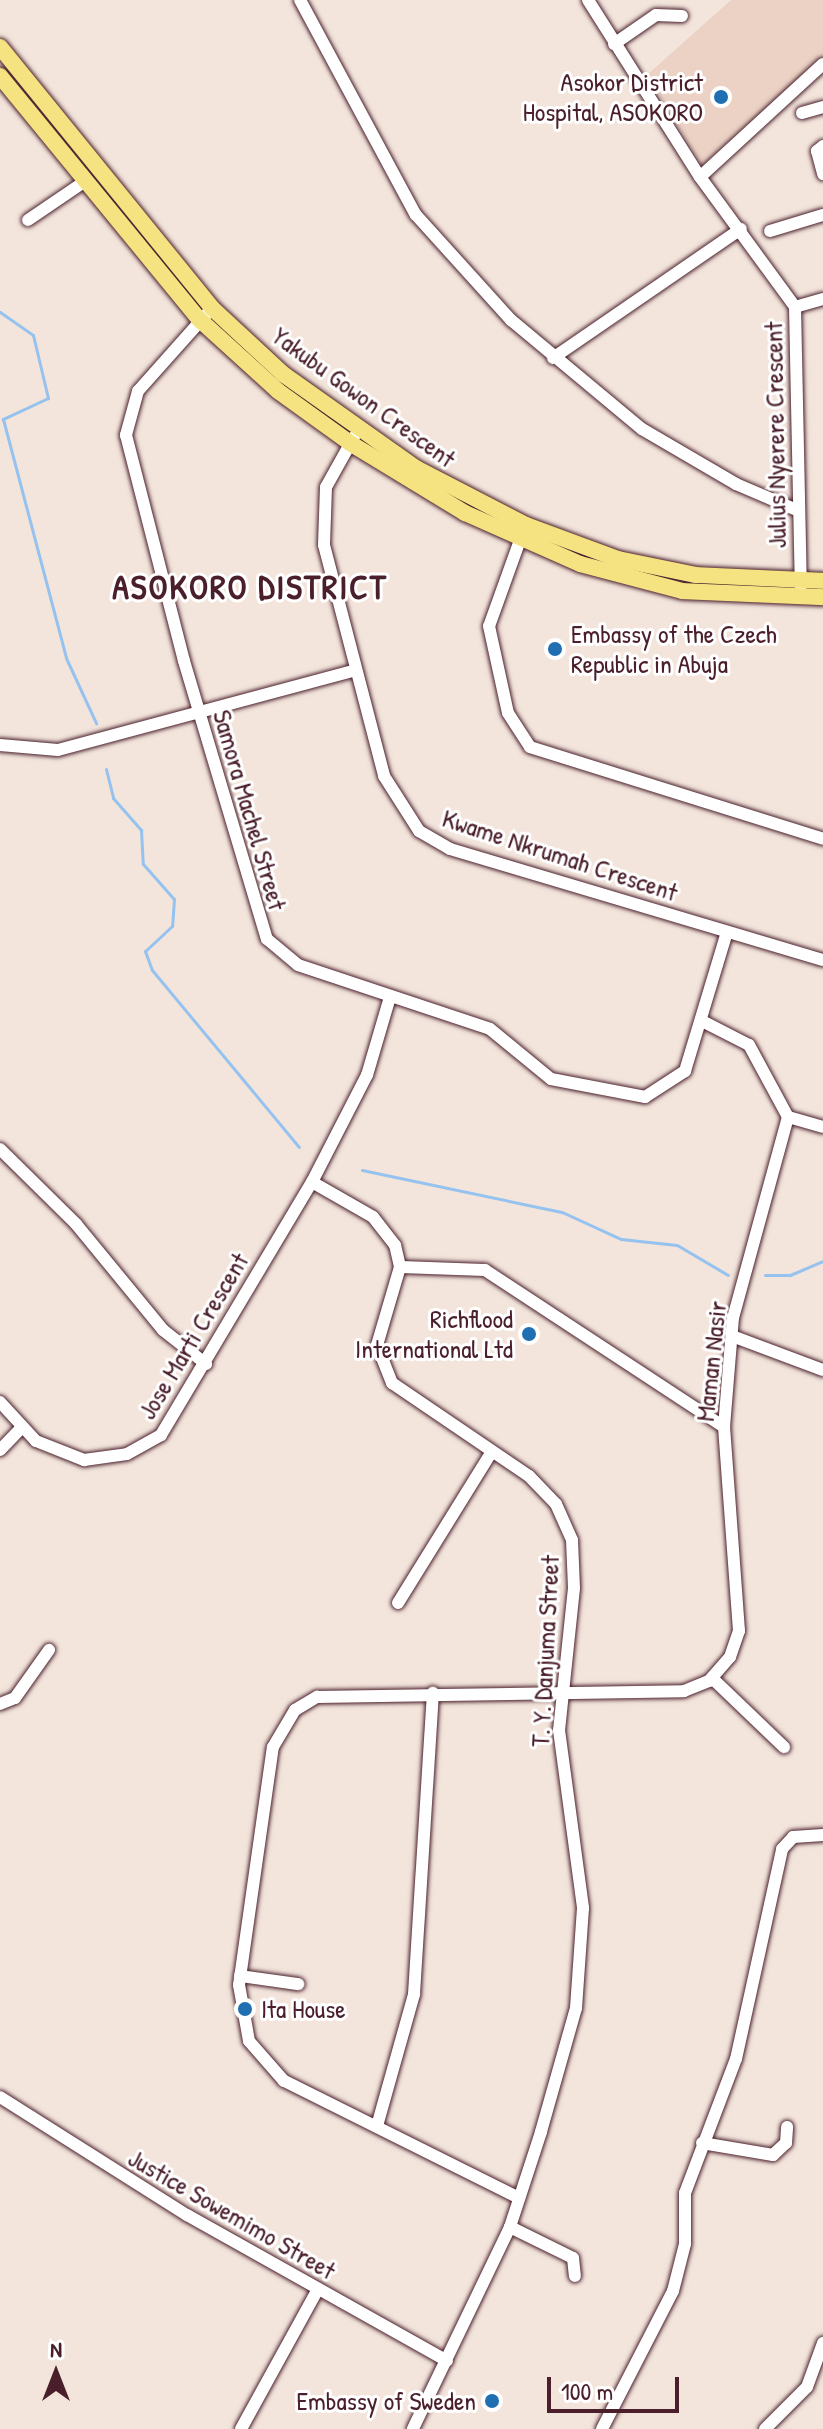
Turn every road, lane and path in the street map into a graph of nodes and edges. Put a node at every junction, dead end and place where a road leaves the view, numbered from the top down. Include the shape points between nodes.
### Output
1 (300, 0) edge
2 (588, 0) edge
3 (682, 16) dead end
4 (614, 44) junction
5 (0, 47) edge
6 (823, 64) edge
7 (0, 76) edge
8 (823, 107) edge
9 (802, 113) dead end
10 (823, 146) edge
11 (823, 174) edge
12 (700, 177) junction
13 (84, 182) junction
14 (823, 215) edge
15 (28, 220) dead end
16 (741, 229) junction
17 (770, 231) dead end
18 (823, 299) edge
19 (795, 307) junction
20 (206, 314) junction
21 (553, 358) junction
22 (354, 436) junction
23 (797, 510) junction
24 (523, 532) junction
25 (823, 581) edge
26 (801, 589) junction
27 (823, 597) edge
28 (353, 671) junction
29 (199, 713) junction
30 (0, 745) edge
31 (823, 839) edge
32 (727, 932) junction
33 (823, 960) edge
34 (390, 997) junction
35 (702, 1021) junction
36 (788, 1117) junction
37 (823, 1127) edge
38 (0, 1149) edge
39 (312, 1182) junction
40 (400, 1267) junction
41 (732, 1336) junction
42 (206, 1364) junction
43 (823, 1370) edge
44 (0, 1402) edge
45 (724, 1427) junction
46 (20, 1429) junction
47 (0, 1450) edge
48 (491, 1453) junction
49 (398, 1603) dead end
50 (49, 1650) dead end
51 (712, 1678) junction
52 (559, 1691) junction
53 (433, 1693) junction
54 (0, 1704) edge
55 (784, 1747) dead end
56 (823, 1835) edge
57 (240, 1976) junction
58 (298, 1984) dead end
59 (0, 2097) edge
60 (377, 2126) junction
61 (787, 2127) dead end
62 (702, 2143) junction
63 (519, 2198) junction
64 (510, 2227) junction
65 (575, 2276) dead end
66 (318, 2289) junction
67 (823, 2343) edge
68 (447, 2361) junction
69 (241, 2429) edge
70 (413, 2429) edge
71 (602, 2429) edge
72 (765, 2429) edge

1 - 21 street via 416,215
2 - 4 street, Julius Nyerere Crescent
3 - 4 street via 656,15
4 - 12 street, Julius Nyerere Crescent
5 - 20 main road, Yakubu Gowon Crescent
6 - 12 street
7 - 13 main road, Yakubu Gowon Crescent
8 - 9 street
10 - 11 street via 817,151
12 - 16 street, Julius Nyerere Crescent
13 - 15 street
13 - 20 main road, Yakubu Gowon Crescent
14 - 17 street
16 - 19 street, Julius Nyerere Crescent
16 - 21 street
18 - 19 street
19 - 23 street, Julius Nyerere Crescent
20 - 22 main road, Yakubu Gowon Crescent
20 - 29 street, Samora Machel Street via 138,391 126,419
21 - 23 street via 662,442
22 - 24 main road, Yakubu Gowon Crescent
22 - 28 street, Kwame Nkrumah Crescent via 326,487 322,511
23 - 26 street, Julius Nyerere Crescent
24 - 26 main road, Yakubu Gowon Crescent via 654,568
24 - 31 street via 489,626 508,713 530,747
25 - 26 main road, Yakubu Gowon Crescent
26 - 27 main road, Yakubu Gowon Crescent
28 - 29 street
28 - 32 street, Kwame Nkrumah Crescent via 384,776 419,831 450,849
29 - 30 street via 58,750
29 - 34 street, Samora Machel Street via 267,939 298,965
32 - 33 street, Kwame Nkrumah Crescent
32 - 35 street
34 - 35 street, Samora Machel Street via 490,1029 551,1079 634,1097 677,1080
34 - 39 street via 367,1075
35 - 36 street via 749,1045
36 - 37 street
36 - 41 street, Maman Nasir
38 - 42 street via 76,1224 163,1330
39 - 40 street via 373,1217 388,1232
39 - 42 street, Jose Marti Crescent
40 - 45 street via 485,1270
40 - 48 street, T. Y. Danjuma Street via 377,1345 385,1372 411,1400
41 - 43 street
41 - 45 street, Maman Nasir
42 - 46 street, Jose Marti Crescent via 161,1435 127,1454 98,1461 71,1457
44 - 46 street, Jose Marti Crescent
45 - 51 street, Maman Nasir via 739,1631 730,1657
46 - 47 street
48 - 49 street
48 - 52 street, T. Y. Danjuma Street via 547,1493 572,1540 574,1588
50 - 54 street via 15,1698
51 - 52 street via 684,1691
51 - 55 street
52 - 53 street
52 - 63 street, T. Y. Danjuma Street via 561,1764 583,1908 580,1982
53 - 57 street via 317,1697 284,1723 273,1747
53 - 60 street via 414,1994
56 - 62 street via 793,1837 782,1849 736,2059
57 - 58 street
57 - 60 street via 243,2022 259,2056 284,2081
59 - 66 street, Justice Sowemimo Street via 35,2125
60 - 63 street
61 - 62 street via 786,2143 773,2155
62 - 71 street via 685,2193 685,2244 673,2291
63 - 64 street, T. Y. Danjuma Street
64 - 65 street via 573,2258
64 - 68 street, T. Y. Danjuma Street
66 - 68 street, Justice Sowemimo Street
66 - 69 street
67 - 72 street via 807,2387
68 - 70 street, T. Y. Danjuma Street

